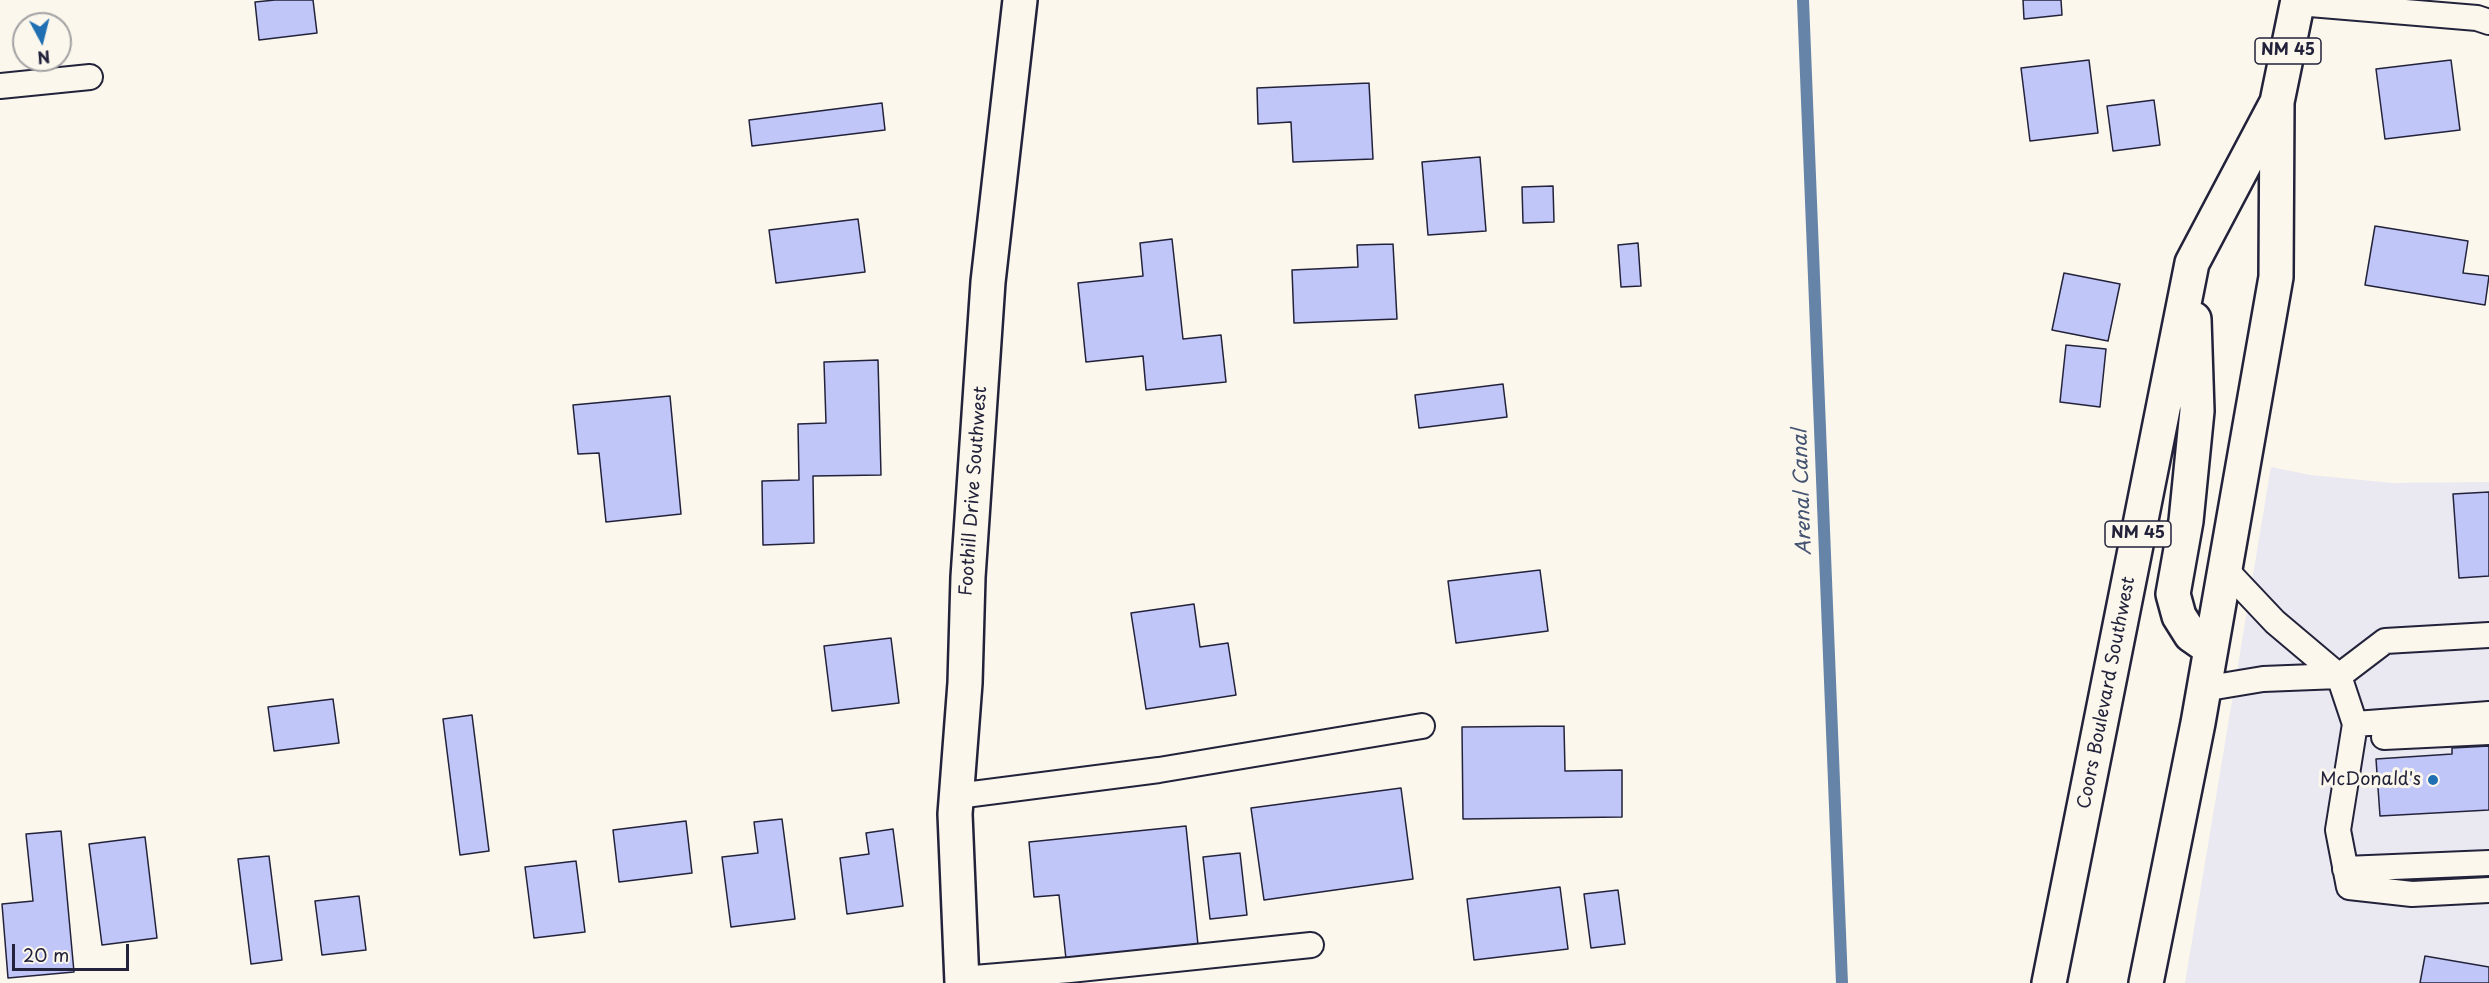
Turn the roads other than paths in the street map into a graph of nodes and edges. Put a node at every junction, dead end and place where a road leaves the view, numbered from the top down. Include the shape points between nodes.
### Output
1 (1020, 0) edge
2 (2298, 1) edge
3 (2485, 18) edge
4 (90, 77) dead end
5 (0, 86) edge
6 (2277, 102) junction
7 (2192, 263) junction
8 (2225, 569) junction
9 (2489, 635) edge
10 (2211, 649) junction
11 (2339, 676) junction
12 (2203, 689) junction
13 (2489, 714) edge
14 (1422, 726) dead end
15 (2354, 731) junction
16 (2489, 732) edge
17 (957, 796) junction
18 (2489, 863) edge
19 (2345, 869) junction
20 (2489, 890) edge
21 (1311, 945) dead end
22 (962, 981) edge
23 (2148, 982) edge
24 (2049, 983) edge

1 - 17 main road, Foothill Drive Southwest via 988,282
2 - 3 lane
2 - 6 main road, Coors Boulevard Southwest / NM 45
4 - 5 lane
6 - 7 main road, Coors Boulevard Southwest / NM 45
6 - 8 main road, Coors Boulevard Southwest / NM 45 via 2276,277
7 - 10 main road via 2197,411 2186,520 2173,594 2179,616 2191,635
7 - 24 main road, Coors Boulevard Southwest / NM 45
8 - 10 main road, Coors Boulevard Southwest / NM 45
8 - 11 lane via 2275,622
9 - 11 lane via 2385,641
10 - 12 main road, Coors Boulevard Southwest / NM 45
11 - 12 lane via 2263,679
11 - 15 lane
12 - 23 main road, Coors Boulevard Southwest / NM 45
13 - 15 lane
14 - 17 lane via 1159,770
15 - 16 lane
15 - 19 lane via 2338,831
17 - 22 main road, Foothill Drive Southwest
18 - 19 lane
19 - 20 lane via 2349,886 2412,894
21 - 22 lane

